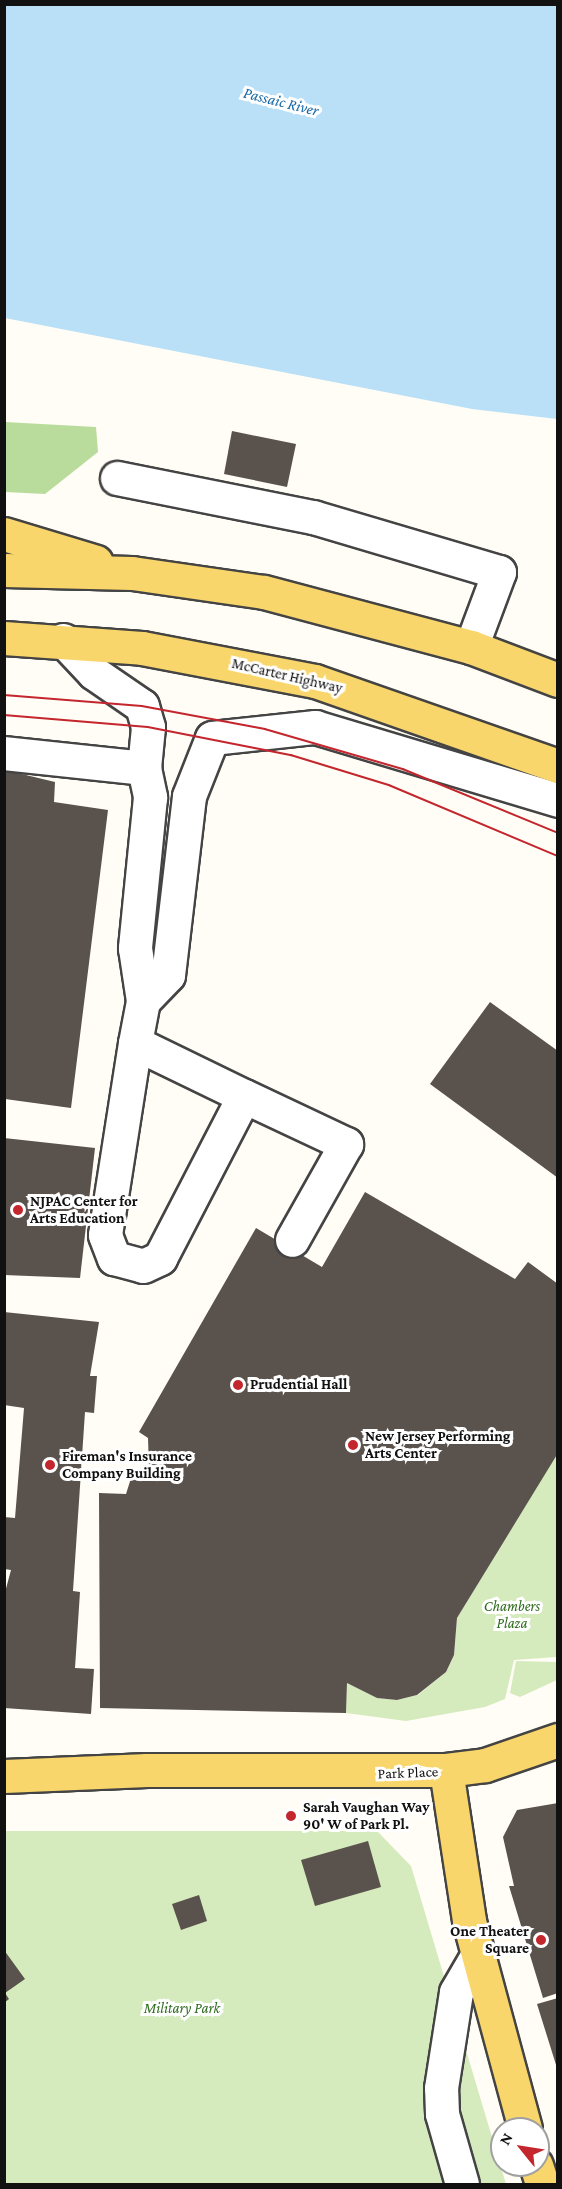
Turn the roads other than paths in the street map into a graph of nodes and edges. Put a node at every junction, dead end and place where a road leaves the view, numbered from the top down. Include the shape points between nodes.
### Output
1 (117, 478) dead end
2 (4, 534) edge
3 (4, 570) edge
4 (132, 573) junction
5 (4, 638) edge
6 (63, 640) junction
7 (471, 647) junction
8 (558, 680) edge
9 (4, 753) edge
10 (558, 766) edge
11 (144, 768) junction
12 (558, 800) edge
13 (145, 862) junction
14 (178, 867) junction
15 (142, 1000) junction
16 (135, 1043) junction
17 (244, 1096) junction
18 (292, 1240) dead end
19 (558, 1740) edge
20 (446, 1770) junction
21 (4, 1776) edge
22 (478, 1954) junction
23 (522, 2117) edge
24 (462, 2184) edge

1 - 7 lane via 314,517 499,572
2 - 4 main road
3 - 4 main road
4 - 7 main road via 286,597
5 - 6 main road, McCarter Highway
6 - 10 main road, McCarter Highway via 206,658 315,681
6 - 11 lane via 94,673 142,706 148,727
7 - 8 main road
9 - 11 lane
11 - 13 lane via 150,797
12 - 14 lane via 315,727 212,738 189,796
13 - 14 lane
13 - 15 lane via 135,948
14 - 15 lane via 168,975
15 - 16 lane
16 - 17 lane
16 - 17 lane via 105,1235 114,1258 143,1266 160,1258
17 - 18 lane via 346,1144
19 - 20 main road via 485,1765
20 - 21 main road, Park Place via 147,1770
20 - 22 main road, Park Place via 457,1863
22 - 23 main road, Park Place
22 - 24 lane via 456,1992 445,2040 448,2059 442,2114

